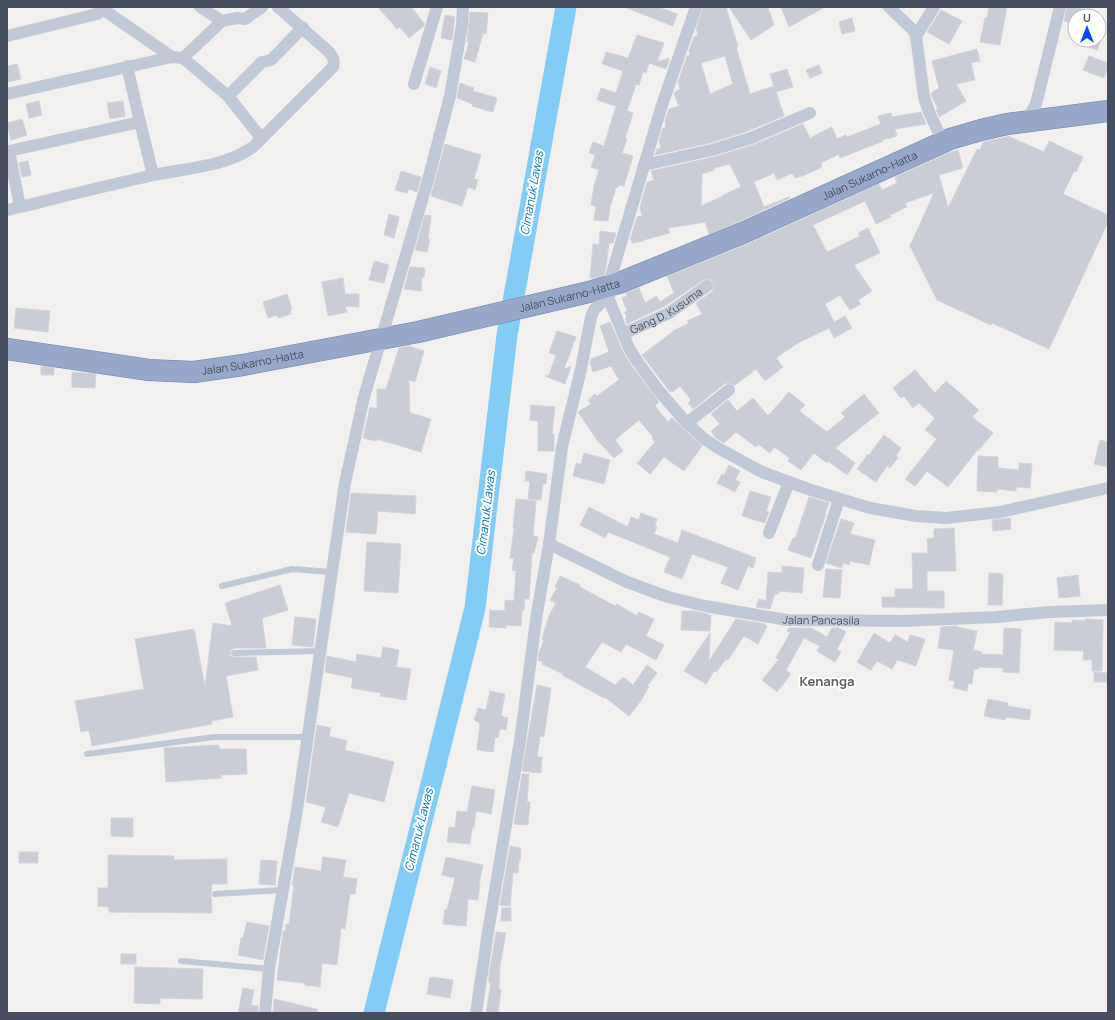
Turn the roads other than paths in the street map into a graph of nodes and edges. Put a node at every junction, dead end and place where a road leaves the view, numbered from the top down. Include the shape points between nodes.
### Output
1 (200, 7) edge
2 (262, 7) edge
3 (278, 7) edge
4 (437, 7) edge
5 (463, 7) edge
6 (696, 7) edge
7 (889, 7) edge
8 (934, 7) edge
9 (1060, 7) edge
10 (103, 8) edge
11 (222, 21) junction
12 (303, 28) junction
13 (7, 36) edge
14 (916, 36) junction
15 (177, 57) junction
16 (127, 66) junction
17 (414, 84) dead end
18 (7, 94) edge
19 (228, 96) junction
20 (1108, 110) edge
21 (810, 113) dead end
22 (1026, 121) junction
23 (140, 122) junction
24 (261, 138) junction
25 (943, 142) junction
26 (8, 148) edge
27 (644, 165) junction
28 (154, 175) junction
29 (20, 207) junction
30 (7, 210) edge
31 (707, 286) dead end
32 (606, 289) junction
33 (623, 334) junction
34 (380, 339) junction
35 (7, 349) edge
36 (729, 390) dead end
37 (687, 423) junction
38 (789, 482) junction
39 (1108, 488) edge
40 (840, 499) junction
41 (769, 533) dead end
42 (549, 544) junction
43 (818, 565) dead end
44 (332, 572) junction
45 (222, 586) dead end
46 (1108, 610) edge
47 (321, 651) junction
48 (234, 653) dead end
49 (308, 737) junction
50 (87, 754) dead end
51 (282, 890) junction
52 (215, 894) dead end
53 (181, 961) dead end
54 (269, 969) junction
55 (265, 1013) edge
56 (476, 1013) edge

1 - 11 street
2 - 11 street via 245,19
3 - 12 street
4 - 17 street
5 - 34 street via 450,96 428,180
6 - 27 street
7 - 14 street
8 - 14 street
9 - 22 street via 1036,104
10 - 13 street via 97,14 86,18
10 - 15 street
11 - 15 street
12 - 19 street via 271,60 262,62
12 - 24 street via 333,56 333,67
14 - 25 street via 924,97
15 - 16 street
15 - 19 street
16 - 18 street
16 - 23 street
19 - 24 street
20 - 22 highway, Jalan Sukarno-Hatta
21 - 27 street via 751,138
22 - 25 highway, Jalan Sukarno-Hatta via 981,130
23 - 26 street
23 - 28 street
24 - 28 street via 243,154 225,161
25 - 32 highway, Jalan Sukarno-Hatta via 745,232
26 - 29 street
27 - 32 street
28 - 29 street
29 - 30 street
31 - 33 street, Gang D. Kusuma via 669,313
32 - 33 street
32 - 34 highway, Jalan Sukarno-Hatta
32 - 42 street via 594,310 587,331 581,369 562,447
33 - 37 street via 637,361
34 - 35 highway, Jalan Sukarno-Hatta via 194,372 149,370
34 - 44 street via 345,484
36 - 37 street
37 - 38 street via 718,448 762,472
38 - 40 street
38 - 41 street
39 - 40 street via 1000,512 946,518 870,508
40 - 43 street
42 - 46 street, Jalan Pancasila via 627,582 668,597 787,620 903,621
42 - 56 street
44 - 45 lane via 292,569
44 - 47 street
47 - 48 lane
47 - 49 street
49 - 50 lane via 214,737
49 - 51 street
51 - 52 lane
51 - 54 street
53 - 54 lane
54 - 55 street

